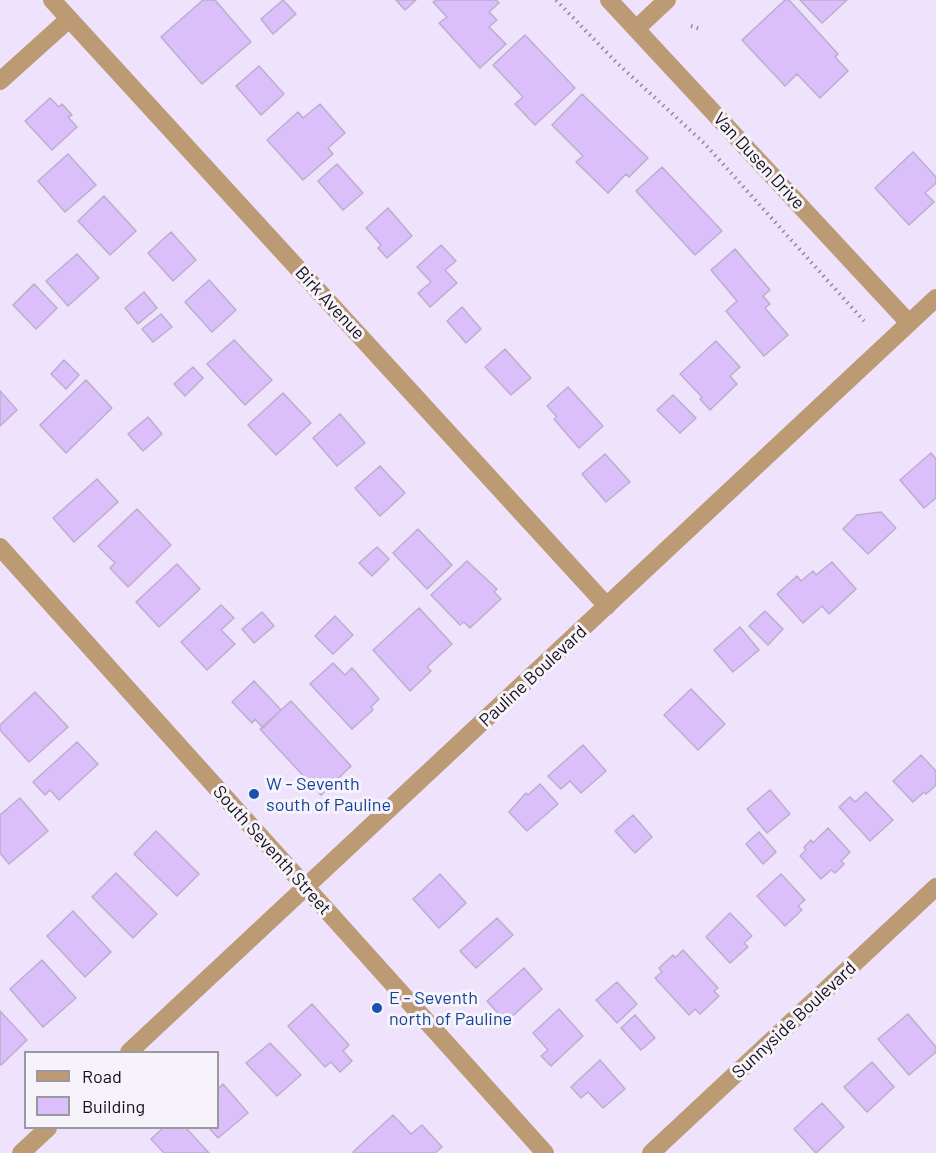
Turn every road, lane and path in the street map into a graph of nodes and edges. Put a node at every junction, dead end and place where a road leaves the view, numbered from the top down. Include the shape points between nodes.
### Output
1 (52, 0) edge
2 (556, 0) edge
3 (609, 0) edge
4 (667, 0) edge
5 (69, 19) junction
6 (691, 26) dead end
7 (636, 29) junction
8 (700, 29) dead end
9 (0, 81) edge
10 (936, 298) edge
11 (864, 321) dead end
12 (909, 322) junction
13 (0, 548) edge
14 (607, 606) junction
15 (306, 887) junction
16 (936, 887) edge
17 (131, 1051) edge
18 (47, 1129) edge
19 (21, 1153) edge
20 (545, 1153) edge
21 (651, 1153) edge

1 - 5 street, Birk Avenue
2 - 11 path via 704,143
3 - 7 street, Van Dusen Drive
4 - 7 street
5 - 9 street
5 - 14 street, Birk Avenue
6 - 8 path
7 - 12 street, Van Dusen Drive
10 - 12 street, Pauline Boulevard
12 - 14 street, Pauline Boulevard
13 - 15 street, South Seventh Street
14 - 15 street, Pauline Boulevard
15 - 17 street, Pauline Boulevard
15 - 20 street, South Seventh Street
16 - 21 street, Sunnyside Boulevard
18 - 19 street

